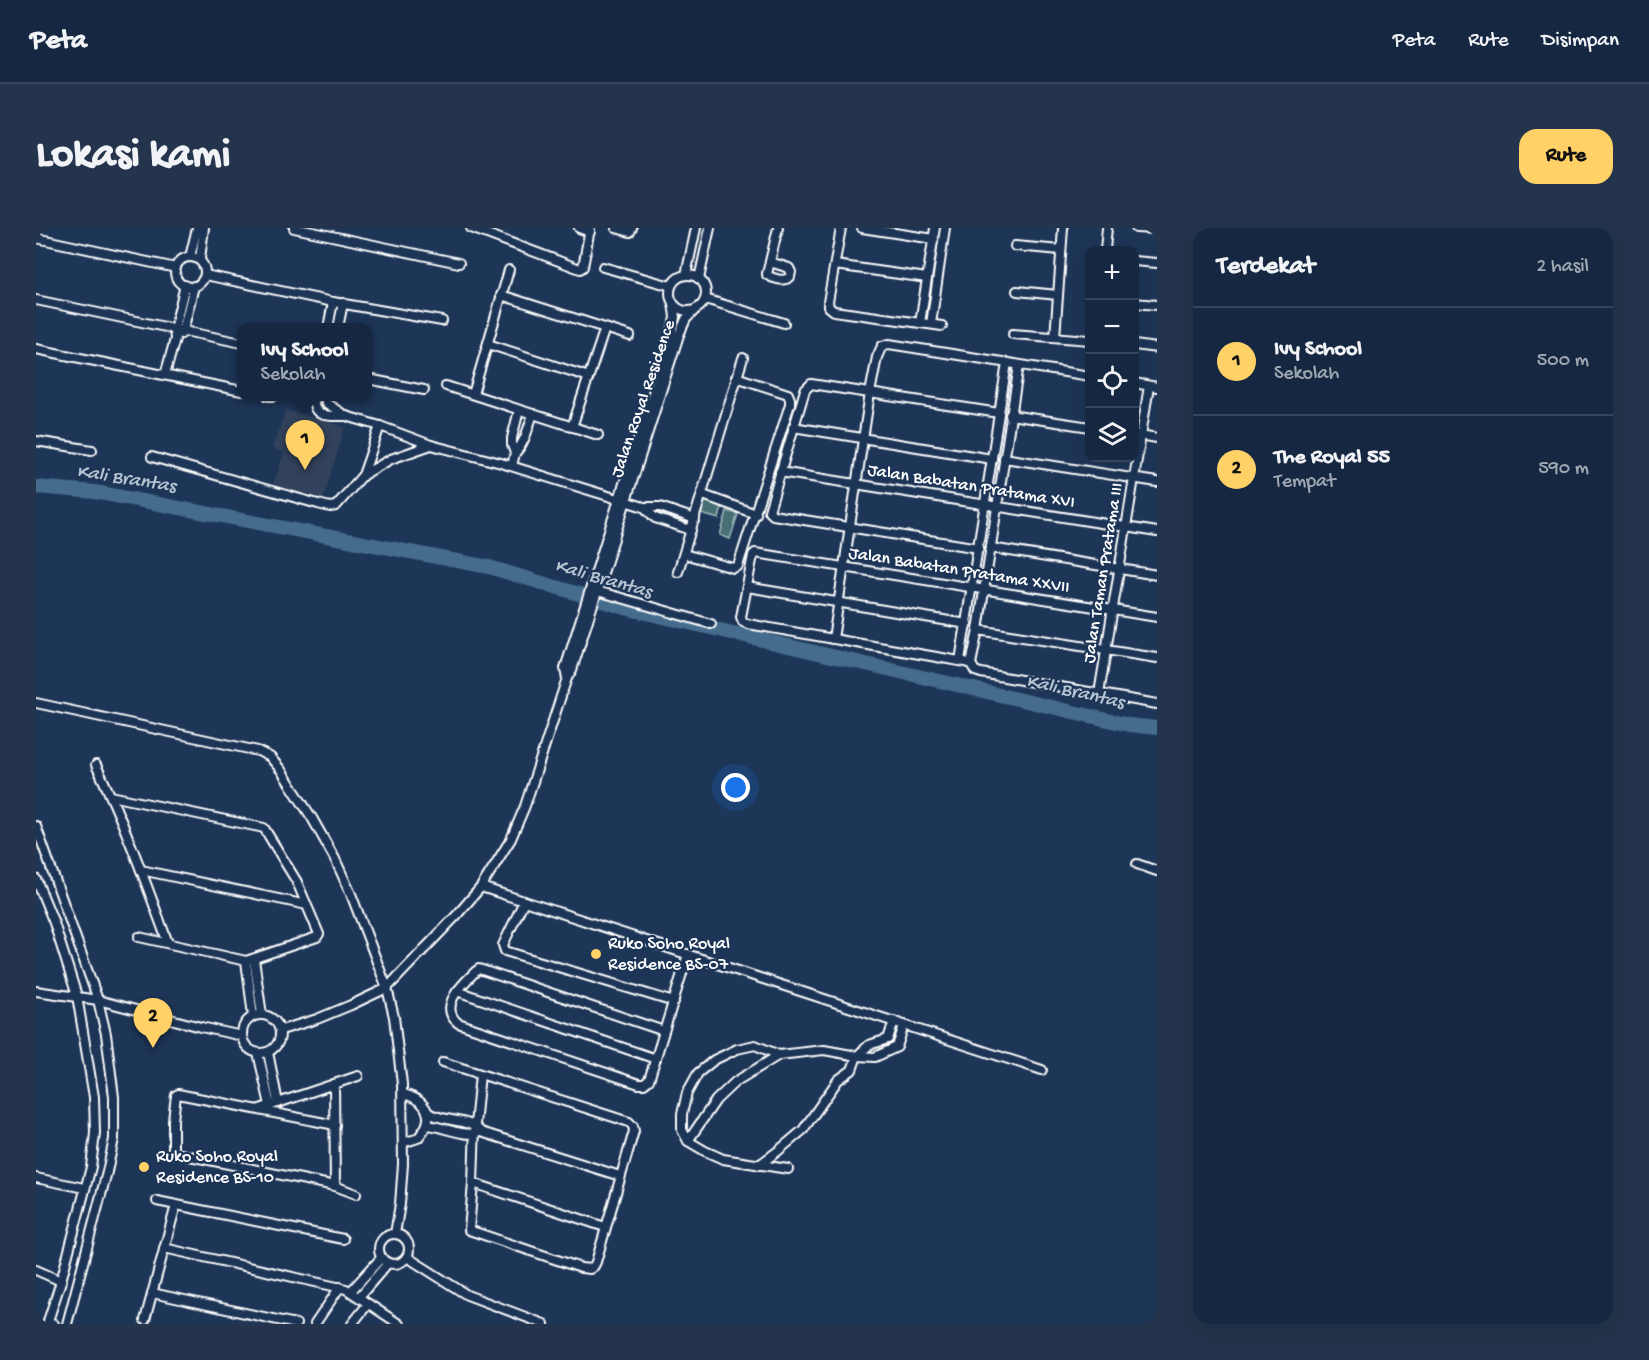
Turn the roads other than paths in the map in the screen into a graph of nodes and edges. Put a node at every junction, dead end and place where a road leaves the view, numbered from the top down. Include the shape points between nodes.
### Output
1 (196, 228) edge
2 (204, 228) edge
3 (294, 228) edge
4 (579, 228) edge
5 (616, 228) edge
6 (632, 228) edge
7 (696, 228) edge
8 (710, 228) edge
9 (778, 228) edge
10 (841, 228) edge
11 (862, 228) edge
12 (935, 228) edge
13 (945, 228) edge
14 (1063, 228) edge
15 (1107, 228) edge
16 (1136, 228) edge
17 (309, 230) edge
18 (480, 230) edge
19 (590, 230) edge
20 (1157, 230) edge
21 (36, 238) edge
22 (934, 239) junction
23 (1015, 246) dead end
24 (1105, 246) edge
25 (1061, 250) junction
26 (190, 257) junction
27 (200, 259) junction
28 (1139, 261) edge
29 (770, 262) dead end
30 (459, 263) dead end
31 (1157, 263) edge
32 (835, 264) junction
33 (603, 267) dead end
34 (176, 268) junction
35 (509, 270) dead end
36 (205, 275) junction
37 (686, 275) junction
38 (927, 278) junction
39 (699, 279) junction
40 (185, 285) junction
41 (194, 286) junction
42 (671, 286) junction
43 (1017, 291) dead end
44 (501, 295) junction
45 (1058, 295) junction
46 (705, 299) junction
47 (36, 300) edge
48 (333, 302) junction
49 (342, 303) junction
50 (673, 303) junction
51 (1139, 303) edge
52 (1157, 305) edge
53 (696, 309) junction
54 (442, 321) dead end
55 (920, 322) junction
56 (329, 323) edge
57 (339, 323) edge
58 (784, 323) dead end
59 (931, 324) junction
60 (942, 326) dead end
61 (605, 328) junction
62 (174, 330) junction
63 (183, 331) junction
64 (1014, 334) dead end
65 (630, 336) dead end
66 (1055, 337) junction
67 (175, 339) junction
68 (1085, 340) edge
69 (237, 342) edge
70 (488, 344) junction
71 (1139, 346) edge
72 (1157, 348) edge
73 (36, 349) edge
74 (742, 358) dead end
75 (1007, 363) junction
76 (1018, 365) junction
77 (165, 375) junction
78 (1085, 375) edge
79 (589, 377) junction
80 (736, 377) junction
81 (372, 380) edge
82 (446, 386) dead end
83 (1153, 386) edge
84 (237, 390) edge
85 (424, 390) dead end
86 (870, 393) junction
87 (473, 394) junction
88 (314, 401) edge
89 (326, 401) edge
90 (519, 410) junction
91 (999, 413) junction
92 (533, 414) junction
93 (1010, 415) junction
94 (351, 417) junction
95 (380, 426) junction
96 (1085, 426) edge
97 (572, 427) junction
98 (793, 427) junction
99 (1139, 432) edge
100 (598, 435) dead end
101 (1139, 435) edge
102 (1157, 438) edge
103 (863, 439) junction
104 (36, 441) edge
105 (431, 445) junction
106 (92, 450) dead end
107 (515, 453) junction
108 (152, 457) dead end
109 (1004, 458) junction
110 (992, 459) junction
111 (1136, 462) edge
112 (512, 466) junction
113 (780, 472) junction
114 (363, 475) junction
115 (1134, 479) junction
116 (1157, 483) edge
117 (856, 484) junction
118 (703, 495) junction
119 (622, 500) junction
120 (985, 504) junction
121 (996, 506) junction
122 (644, 507) junction
123 (756, 514) junction
124 (695, 519) junction
125 (1126, 527) junction
126 (850, 528) junction
127 (691, 530) junction
128 (1157, 532) edge
129 (979, 548) junction
130 (991, 548) junction
131 (684, 554) junction
132 (844, 568) junction
133 (1120, 568) junction
134 (678, 572) dead end
135 (1157, 574) edge
136 (747, 587) junction
137 (973, 588) junction
138 (984, 590) junction
139 (593, 592) junction
140 (839, 602) junction
141 (1113, 610) junction
142 (1157, 617) edge
143 (711, 624) dead end
144 (967, 624) junction
145 (978, 630) junction
146 (833, 639) junction
147 (1106, 650) junction
148 (1157, 658) edge
149 (960, 661) junction
150 (971, 664) junction
151 (1099, 694) junction
152 (36, 703) edge
153 (1157, 704) edge
154 (96, 765) dead end
155 (111, 796) junction
156 (36, 826) edge
157 (1137, 864) dead end
158 (141, 870) junction
159 (1157, 871) edge
160 (36, 879) edge
161 (481, 887) junction
162 (524, 901) junction
163 (307, 905) junction
164 (139, 937) dead end
165 (168, 943) junction
166 (688, 954) junction
167 (250, 960) junction
168 (387, 988) junction
169 (36, 991) edge
170 (457, 991) junction
171 (77, 996) junction
172 (98, 1000) junction
173 (674, 1002) junction
174 (262, 1015) junction
175 (253, 1017) junction
176 (894, 1021) junction
177 (904, 1025) junction
178 (281, 1030) junction
179 (664, 1031) junction
180 (242, 1036) junction
181 (268, 1052) junction
182 (258, 1053) junction
183 (779, 1056) junction
184 (857, 1056) junction
185 (656, 1059) junction
186 (443, 1062) dead end
187 (1042, 1070) dead end
188 (480, 1074) junction
189 (358, 1076) dead end
190 (334, 1084) junction
191 (403, 1094) junction
192 (274, 1104) junction
193 (258, 1109) junction
194 (427, 1112) junction
195 (335, 1125) junction
196 (427, 1125) junction
197 (477, 1130) junction
198 (688, 1141) junction
199 (404, 1143) junction
200 (759, 1165) junction
201 (788, 1169) dead end
202 (620, 1176) junction
203 (36, 1178) edge
204 (473, 1183) junction
205 (335, 1186) junction
206 (84, 1188) junction
207 (356, 1194) dead end
208 (157, 1201) dead end
209 (176, 1205) junction
210 (605, 1227) junction
211 (395, 1234) junction
212 (343, 1239) dead end
213 (164, 1248) junction
214 (407, 1257) junction
215 (385, 1261) junction
216 (36, 1270) edge
217 (61, 1281) junction
218 (340, 1287) junction
219 (351, 1291) junction
220 (152, 1293) junction
221 (359, 1297) junction
222 (368, 1304) junction
223 (145, 1320) dead end
224 (51, 1323) edge
225 (67, 1324) edge
226 (296, 1324) edge
227 (315, 1324) edge
228 (352, 1324) edge
229 (399, 1324) edge
230 (544, 1324) edge

1 - 26 street
2 - 27 street
3 - 17 street
4 - 19 street
5 - 6 street via 630,232
7 - 37 street
8 - 39 street
9 - 29 street
10 - 32 street
11 - 22 street
12 - 22 street
13 - 59 street
14 - 25 street
15 - 24 street
16 - 20 street
17 - 30 street
18 - 19 street via 576,269 584,264
21 - 34 street
22 - 38 street
23 - 25 street
25 - 45 street
26 - 27 street
26 - 34 street
27 - 36 street
28 - 31 street
32 - 38 street
32 - 55 street via 828,302 834,311
33 - 42 street
34 - 40 street via 179,282
35 - 44 street
36 - 41 street
36 - 48 street
37 - 39 street
37 - 42 street
38 - 55 street
39 - 46 street via 705,288
40 - 41 street
40 - 62 street
41 - 63 street
42 - 50 street
43 - 45 street
44 - 61 street
44 - 70 street
45 - 66 street
46 - 53 street
46 - 58 street
47 - 62 street
48 - 49 street
48 - 56 street
49 - 54 street
49 - 57 street
50 - 53 street via 681,310
50 - 119 street, Jalan Royal Residence via 672,333
51 - 52 street
53 - 119 street, Jalan Royal Residence via 679,335
55 - 59 street
59 - 60 street
61 - 65 street
61 - 79 street
62 - 63 street
62 - 67 street
63 - 67 street
63 - 69 street
64 - 66 street
66 - 68 street
67 - 77 street
70 - 79 street
70 - 87 street
71 - 72 street
73 - 77 street
74 - 80 street
75 - 76 street
75 - 86 street via 885,344 877,357
75 - 91 street
76 - 78 street
76 - 93 street
77 - 84 street
79 - 97 street
80 - 118 street
80 - 123 street via 788,394 790,399
81 - 85 street
82 - 87 street
83 - 99 street, Jalan Taman Pratama III
86 - 91 street
86 - 98 street via 811,384 805,390
86 - 103 street
87 - 90 street
88 - 94 street, Jalan Royal Residence via 321,414
89 - 94 street, Jalan Royal Residence
90 - 92 street
90 - 107 street via 512,438
91 - 110 street
92 - 97 street
92 - 107 street
93 - 96 street
93 - 109 street
94 - 95 street, Jalan Royal Residence
95 - 105 street, Jalan Royal Residence
95 - 114 street
97 - 100 street
98 - 103 street
98 - 113 street
101 - 102 street
103 - 110 street
103 - 117 street
104 - 106 street
105 - 112 street, Jalan Royal Residence
105 - 114 street via 391,459
107 - 112 street
108 - 114 street via 330,507 339,504
109 - 115 street
109 - 121 street
110 - 120 street
111 - 115 street, Jalan Taman Pratama III
112 - 119 street, Jalan Royal Residence
113 - 117 street, Jalan Babatan Pratama XVI
113 - 126 street via 770,514
115 - 116 street
115 - 125 street, Jalan Taman Pratama III
117 - 120 street, Jalan Babatan Pratama XVI
117 - 126 street
118 - 123 street
118 - 124 street
119 - 122 street
119 - 139 street, Jalan Royal Residence
120 - 121 street, Jalan Babatan Pratama XVI
120 - 129 street
121 - 125 street, Jalan Babatan Pratama XVI
121 - 130 street
122 - 124 street via 660,507
122 - 127 street via 655,518
123 - 131 street via 738,566 733,568
124 - 127 street
125 - 128 street, Jalan Babatan Pratama XVI
125 - 133 street, Jalan Taman Pratama III
126 - 129 street
126 - 132 street
127 - 131 street
129 - 137 street
130 - 133 street
130 - 138 street
131 - 134 street
132 - 136 street, Jalan Babatan Pratama XXVII via 757,554 753,555
132 - 137 street, Jalan Babatan Pratama XXVII
132 - 140 street
133 - 135 street
133 - 141 street, Jalan Taman Pratama III
136 - 140 street
136 - 146 street via 743,622
137 - 138 street, Jalan Babatan Pratama XXVII
137 - 144 street
138 - 141 street, Jalan Babatan Pratama XXVII
138 - 145 street
139 - 143 street
139 - 161 street, Jalan Royal Residence via 572,660 565,668 567,678 525,806 511,839
140 - 144 street
140 - 146 street
141 - 142 street, Jalan Babatan Pratama XXVII
141 - 147 street, Jalan Taman Pratama III
144 - 149 street
145 - 147 street
145 - 150 street
146 - 149 street
147 - 148 street
147 - 151 street, Jalan Taman Pratama III
149 - 150 street
150 - 151 street via 981,673
151 - 153 street
152 - 168 street via 258,751 270,757 335,859
154 - 155 street
155 - 158 street
155 - 163 street via 261,826 267,830
156 - 172 street
157 - 159 street
158 - 163 street
158 - 165 street
160 - 171 street
161 - 162 street
161 - 168 street, Jalan Royal Residence
162 - 166 street
162 - 173 street via 503,945 505,951
163 - 167 street via 317,937
164 - 165 street
165 - 167 street
166 - 173 street
166 - 176 street
167 - 174 street
167 - 175 street
168 - 178 street, Jalan Royal Residence via 317,1019
168 - 191 street
169 - 171 street
170 - 179 street via 479,969
170 - 185 street
170 - 185 street via 450,1004 456,1021 639,1084 649,1080
171 - 172 street
171 - 206 street via 95,1124 91,1167
172 - 180 street
172 - 225 street via 114,1097 114,1139
173 - 179 street
174 - 175 street
174 - 178 street via 274,1019
175 - 180 street via 247,1021
176 - 177 street
176 - 184 street via 888,1040 869,1045
177 - 184 street via 897,1047 874,1057
177 - 187 street
178 - 181 street via 278,1044
179 - 185 street
180 - 182 street via 244,1044
181 - 182 street
181 - 192 street
182 - 192 street
183 - 184 street via 824,1050
183 - 198 street via 735,1082 716,1100
183 - 198 street via 755,1045 714,1060 698,1073 682,1114 682,1130
184 - 200 street via 852,1070 838,1080 802,1130
186 - 188 street
188 - 197 street
188 - 202 street via 629,1122 634,1131
189 - 190 street
190 - 192 street
190 - 195 street
191 - 194 street via 413,1096
191 - 199 street
192 - 193 street
193 - 195 street
193 - 205 street via 176,1095 174,1151
194 - 196 street
194 - 197 street
195 - 205 street
196 - 197 street
196 - 199 street via 418,1138
197 - 202 street
197 - 204 street
198 - 200 street via 723,1159
199 - 211 street
200 - 201 street
202 - 210 street
203 - 206 street
204 - 210 street
204 - 210 street via 469,1230 526,1250 590,1269 596,1262
205 - 207 street
206 - 217 street
208 - 209 street
209 - 212 street
209 - 213 street
211 - 214 street via 406,1239
211 - 215 street via 380,1242 379,1253
213 - 218 street
213 - 220 street
214 - 215 street via 399,1264
214 - 230 street via 467,1295
215 - 219 street
215 - 221 street
216 - 217 street
217 - 224 street
218 - 219 street
218 - 227 street
219 - 221 street
220 - 223 street
220 - 226 street
221 - 222 street
222 - 228 street
222 - 229 street

